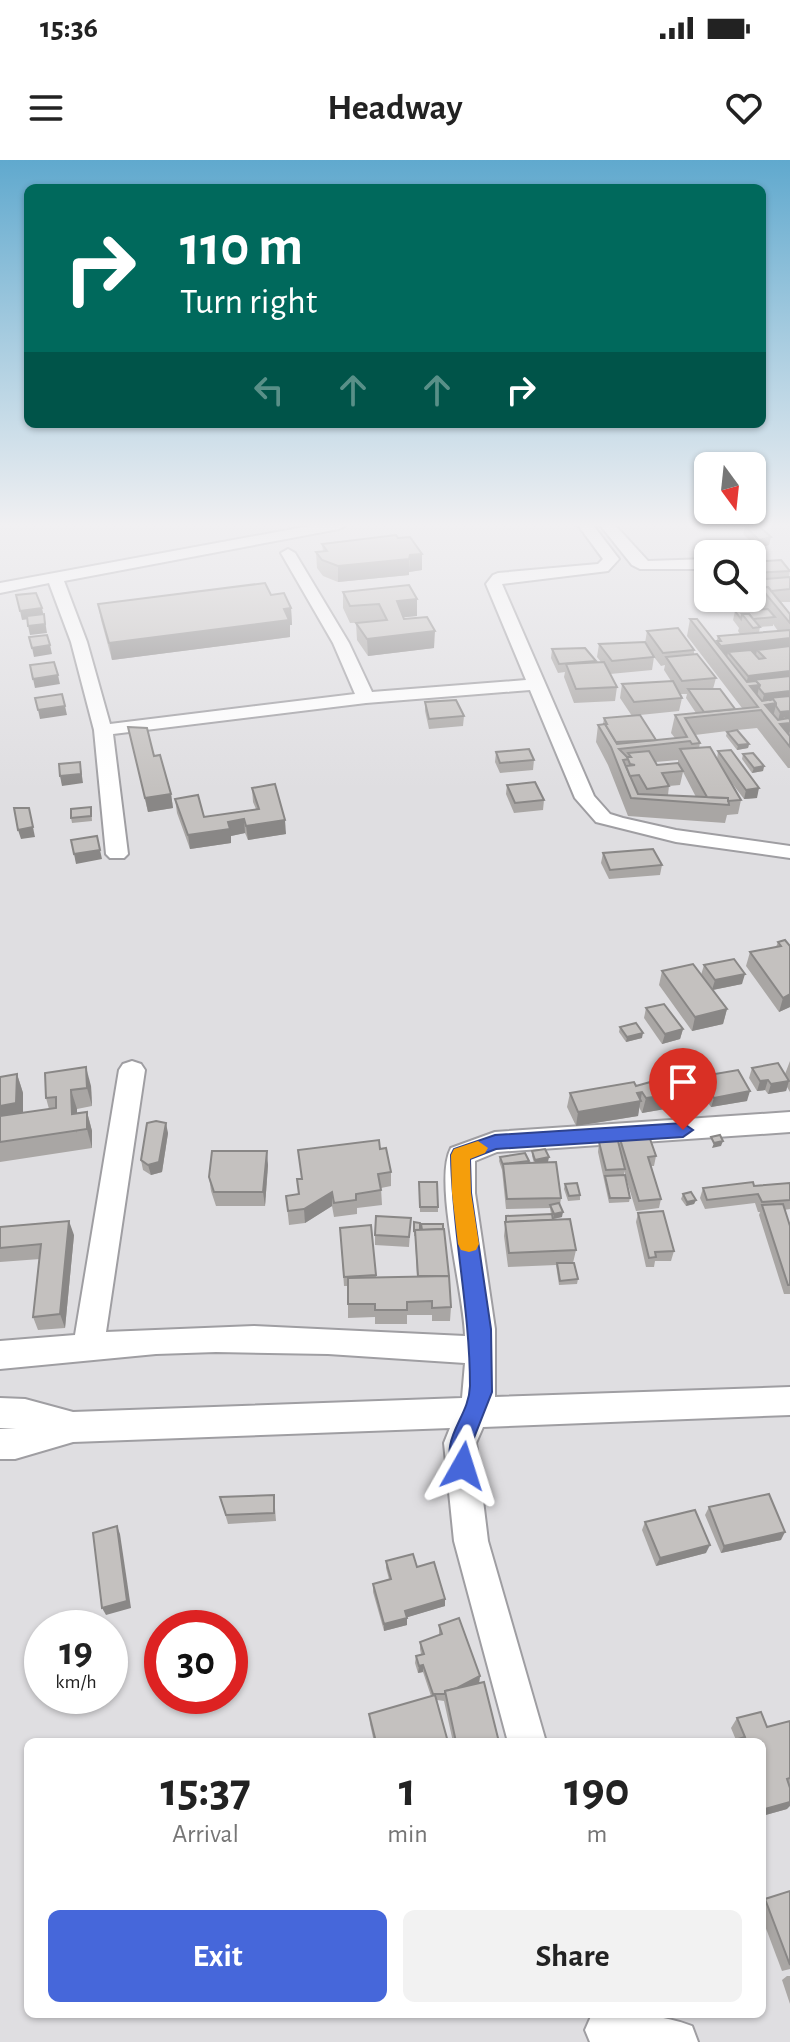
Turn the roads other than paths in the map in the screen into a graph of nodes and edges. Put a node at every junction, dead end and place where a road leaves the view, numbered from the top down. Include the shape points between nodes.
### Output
1 (68, 613) edge
2 (323, 613) edge
3 (506, 613) edge
4 (536, 684) junction
5 (366, 698) junction
6 (103, 730) junction
7 (790, 852) edge
8 (117, 854) dead end
9 (132, 1070) dead end
10 (790, 1122) edge
11 (88, 1348) junction
12 (479, 1350) junction
13 (0, 1355) edge
14 (790, 1401) edge
15 (0, 1413) edge
16 (472, 1415) junction
17 (73, 1427) junction
18 (0, 1444) edge
19 (526, 1738) edge
20 (603, 2029) edge
21 (676, 2042) edge

1 - 6 street
2 - 5 street
3 - 4 street
4 - 5 street
4 - 7 street via 585,798 603,818 676,836
5 - 6 street
6 - 8 street
9 - 11 street
10 - 12 street via 495,1142 461,1155
11 - 12 street via 174,1340 318,1338
11 - 13 street
12 - 16 street via 481,1392
14 - 16 street
15 - 17 street
16 - 17 street
16 - 19 street via 460,1443 471,1541
17 - 18 street
20 - 21 street

